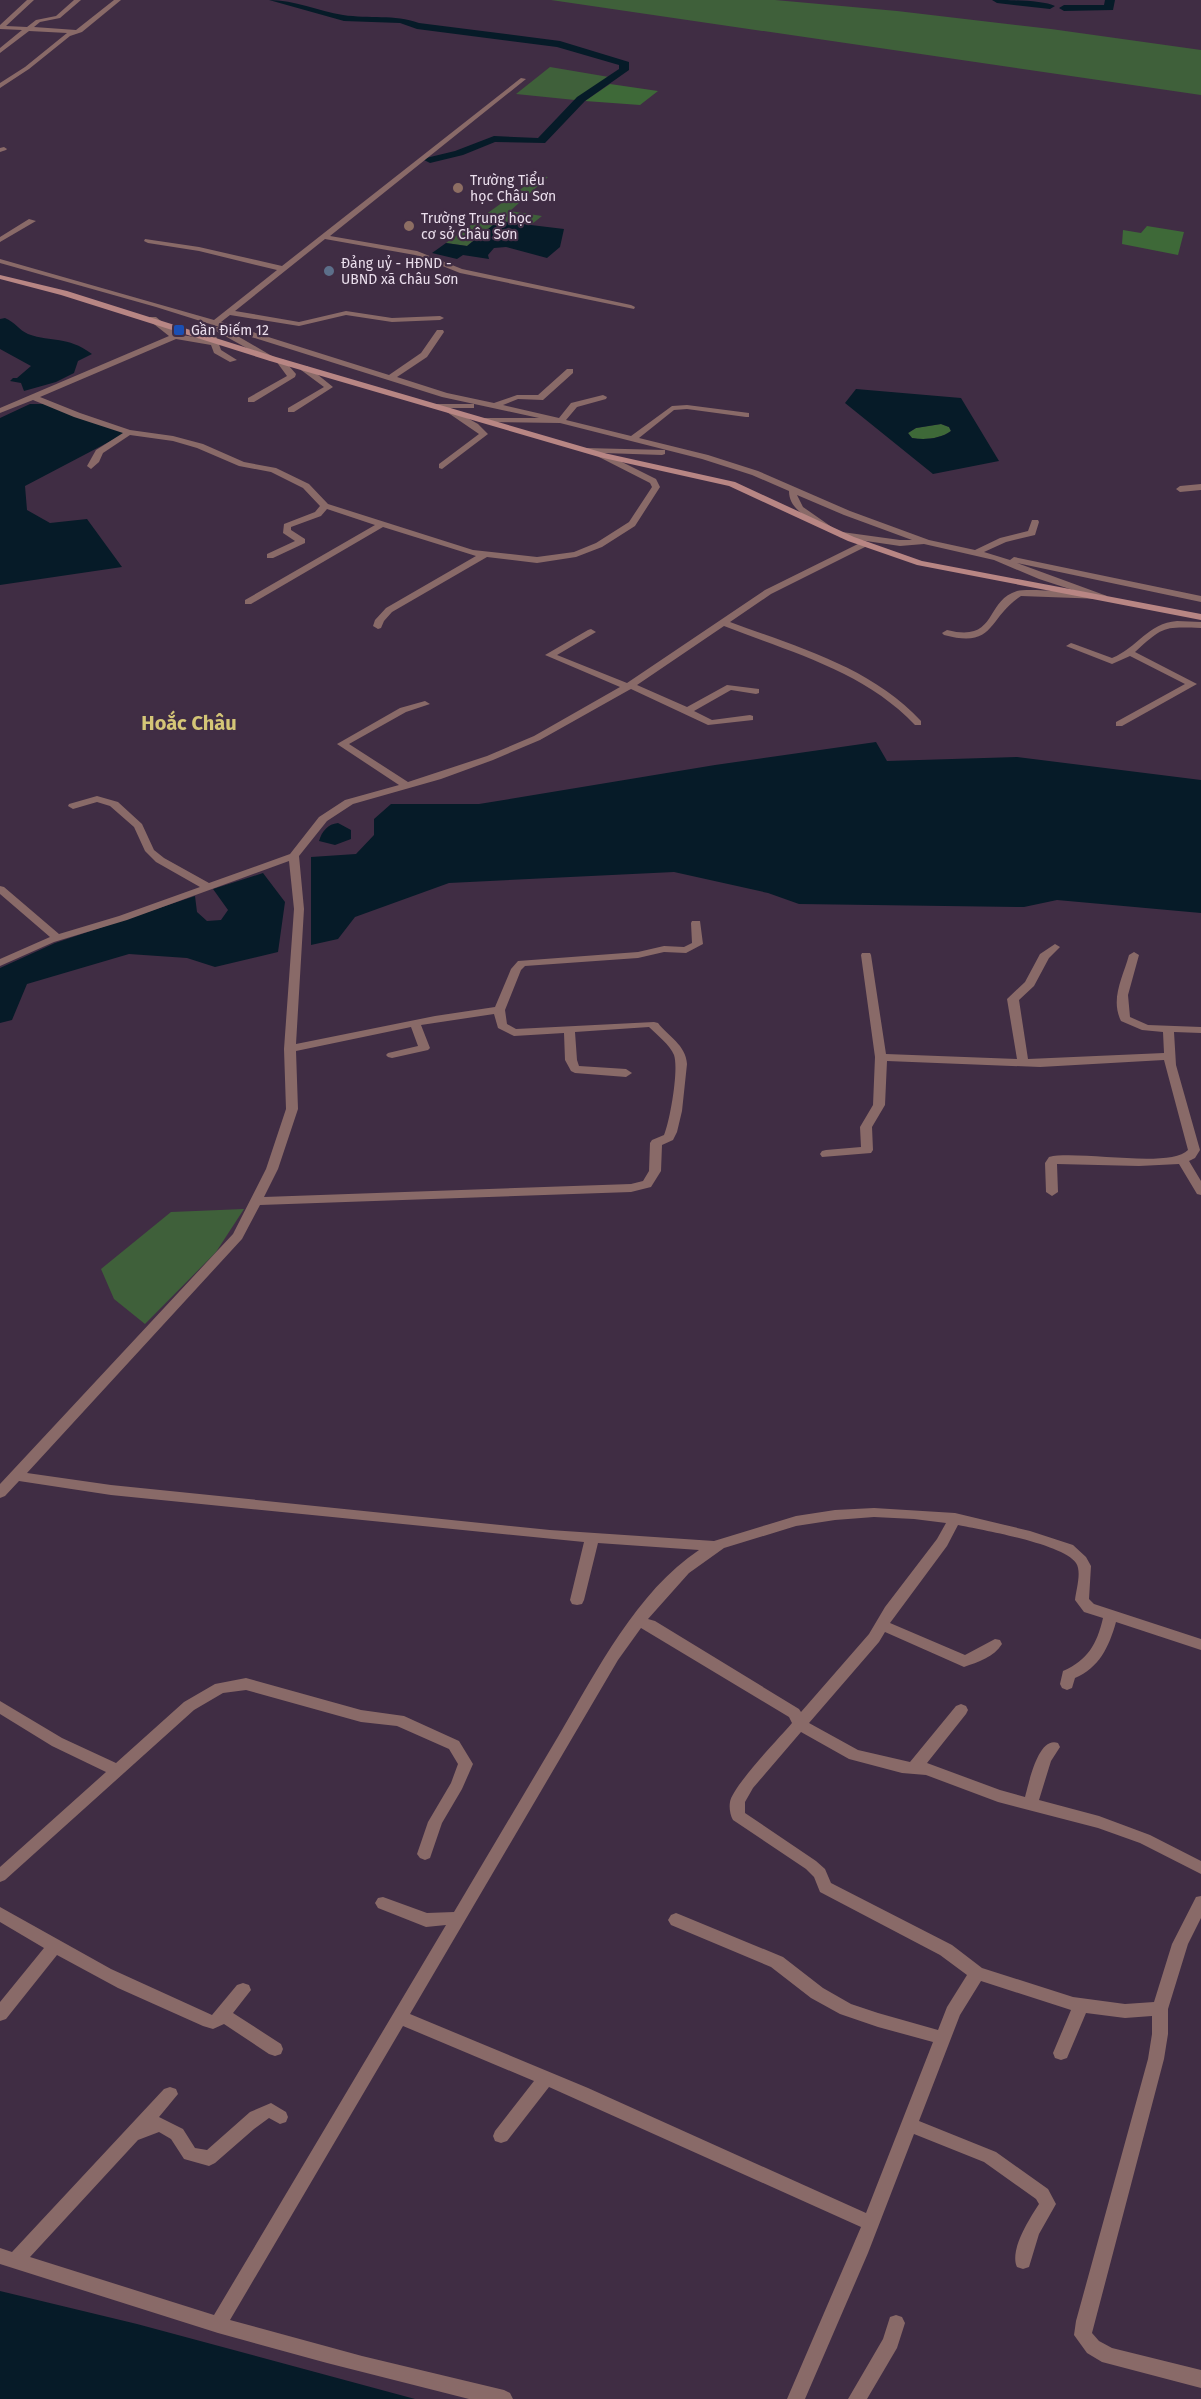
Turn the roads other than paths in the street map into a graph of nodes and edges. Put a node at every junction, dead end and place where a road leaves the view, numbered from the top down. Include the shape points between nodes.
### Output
1 (31, 0) edge
2 (78, 0) edge
3 (118, 0) edge
4 (1, 27) edge
5 (30, 29) junction
6 (75, 32) junction
7 (0, 51) edge
8 (523, 79) dead end
9 (0, 86) edge
10 (32, 221) dead end
11 (324, 237) junction
12 (0, 240) edge
13 (148, 241) dead end
14 (0, 261) edge
15 (283, 269) junction
16 (0, 277) edge
17 (631, 307) dead end
18 (228, 312) junction
19 (440, 318) dead end
20 (153, 320) junction
21 (215, 323) junction
22 (440, 332) dead end
23 (175, 336) junction
24 (213, 340) junction
25 (233, 360) dead end
26 (277, 360) junction
27 (304, 368) junction
28 (570, 371) dead end
29 (390, 378) junction
30 (603, 396) dead end
31 (33, 397) junction
32 (251, 400) dead end
33 (435, 406) junction
34 (496, 406) junction
35 (444, 408) junction
36 (291, 410) dead end
37 (0, 411) edge
38 (746, 415) dead end
39 (485, 420) junction
40 (561, 421) junction
41 (129, 432) junction
42 (633, 439) junction
43 (588, 450) junction
44 (687, 453) junction
45 (602, 455) junction
46 (91, 466) dead end
47 (442, 466) dead end
48 (1201, 487) edge
49 (1180, 489) dead end
50 (793, 490) junction
51 (325, 506) junction
52 (1035, 522) dead end
53 (381, 525) junction
54 (832, 530) junction
55 (842, 535) junction
56 (926, 542) junction
57 (864, 544) junction
58 (976, 553) junction
59 (484, 555) junction
60 (270, 556) dead end
61 (997, 558) junction
62 (1102, 596) junction
63 (1201, 599) edge
64 (248, 602) dead end
65 (1201, 617) edge
66 (724, 623) junction
67 (1201, 625) edge
68 (378, 626) dead end
69 (591, 633) dead end
70 (947, 633) dead end
71 (1071, 646) dead end
72 (1129, 652) junction
73 (629, 686) junction
74 (756, 691) dead end
75 (425, 704) dead end
76 (681, 710) junction
77 (750, 718) dead end
78 (918, 723) dead end
79 (1119, 724) dead end
80 (406, 785) junction
81 (73, 806) dead end
82 (294, 856) junction
83 (208, 887) junction
84 (0, 889) edge
85 (696, 923) dead end
86 (58, 938) junction
87 (1055, 947) dead end
88 (866, 955) dead end
89 (1134, 955) dead end
90 (0, 963) edge
91 (499, 1010) junction
92 (415, 1023) junction
93 (569, 1029) junction
94 (1168, 1029) junction
95 (1201, 1030) edge
96 (290, 1049) junction
97 (392, 1055) dead end
98 (1169, 1056) junction
99 (881, 1057) junction
100 (1023, 1062) junction
101 (626, 1072) dead end
102 (826, 1154) dead end
103 (1182, 1160) junction
104 (1201, 1191) edge
105 (1052, 1192) dead end
106 (256, 1201) junction
107 (17, 1476) junction
108 (0, 1493) edge
109 (956, 1518) junction
110 (592, 1539) junction
111 (715, 1546) junction
112 (577, 1600) dead end
113 (1111, 1615) junction
114 (638, 1621) junction
115 (882, 1625) junction
116 (995, 1644) dead end
117 (1201, 1645) edge
118 (1067, 1684) dead end
119 (0, 1707) edge
120 (961, 1710) dead end
121 (801, 1725) junction
122 (1053, 1747) dead end
123 (914, 1768) junction
124 (118, 1771) junction
125 (1030, 1805) junction
126 (425, 1854) dead end
127 (1201, 1868) edge
128 (0, 1876) edge
129 (1201, 1902) edge
130 (383, 1903) dead end
131 (0, 1914) edge
132 (458, 1918) junction
133 (676, 1920) dead end
134 (54, 1947) junction
135 (977, 1973) junction
136 (243, 1990) dead end
137 (1081, 2005) junction
138 (1160, 2009) junction
139 (0, 2014) edge
140 (222, 2014) junction
141 (401, 2018) junction
142 (943, 2038) junction
143 (275, 2049) dead end
144 (1061, 2053) dead end
145 (546, 2078) junction
146 (170, 2094) dead end
147 (280, 2117) dead end
148 (909, 2125) junction
149 (130, 2136) junction
150 (501, 2136) dead end
151 (871, 2223) junction
152 (8, 2258) edge
153 (1023, 2261) dead end
154 (897, 2324) dead end
155 (218, 2325) junction
156 (1201, 2379) edge
157 (504, 2399) edge
158 (796, 2399) edge
159 (857, 2399) edge

1 - 4 street
2 - 5 street via 58,17 38,21
3 - 6 street
4 - 5 street
5 - 6 street
5 - 7 street
6 - 9 street
8 - 11 street
10 - 12 street
11 - 15 street
11 - 17 street via 417,253 448,268
13 - 15 street
14 - 21 street
15 - 18 street
16 - 20 main road
18 - 19 street via 299,324 346,314 392,320
18 - 21 street
20 - 23 street
20 - 24 main road
21 - 26 street via 220,331
21 - 29 street
22 - 29 street via 424,355
23 - 24 street
23 - 31 street
24 - 25 street via 217,351
24 - 26 main road
26 - 27 main road
26 - 32 street via 291,376
27 - 33 main road
27 - 36 street via 329,387
28 - 34 street via 540,398 517,397
29 - 34 street
30 - 40 street via 574,405
31 - 37 street
31 - 41 street
33 - 34 street
33 - 35 main road
34 - 40 street
35 - 39 main road
35 - 47 street via 484,434
38 - 42 street via 672,408
39 - 40 street
39 - 43 main road
40 - 42 street
41 - 46 street via 99,452
41 - 51 street via 173,438 242,464 273,470 306,486
42 - 44 street
43 - 44 street
43 - 45 main road
44 - 50 street via 755,473
45 - 54 main road via 732,484
45 - 59 street via 653,481 656,487 632,524 576,554 537,560
48 - 49 street
50 - 54 street via 792,498 799,507
50 - 56 street
51 - 53 street
51 - 60 street via 318,514 287,526 286,531 302,541
52 - 58 street via 1030,534 1003,540
53 - 59 street
53 - 64 street
54 - 55 main road
55 - 56 street via 900,543
55 - 57 main road
56 - 58 street
57 - 62 main road via 951,570
57 - 66 street via 768,592
58 - 61 street
59 - 68 street via 388,610
61 - 62 street
61 - 63 street
62 - 65 main road
62 - 70 street via 1019,593 1011,597 990,624 971,637 961,639
66 - 73 street
66 - 78 street via 881,689
67 - 72 street via 1161,626
69 - 73 street via 550,656
71 - 72 street via 1112,661
72 - 79 street via 1192,684
73 - 76 street
73 - 80 street via 537,738
74 - 76 street via 730,687 694,708
75 - 80 street via 403,710 342,744
76 - 77 street via 711,723
80 - 82 street via 349,802 323,819
81 - 83 street via 98,799 114,804 138,826 150,851 160,860
82 - 83 street
82 - 96 street via 299,909
83 - 86 street
84 - 86 street
85 - 91 street via 698,944 686,950 522,963
86 - 90 street
87 - 100 street via 1044,956 1030,984 1012,999
88 - 99 street
89 - 94 street via 1121,996 1123,1017 1137,1027
91 - 92 street
91 - 93 street via 502,1026 514,1033
92 - 96 street
92 - 97 street via 424,1048
93 - 101 street via 575,1069
93 - 106 street via 652,1024 678,1052 681,1062 677,1114 671,1135 656,1143 655,1171 647,1184 632,1188
94 - 95 street
94 - 98 street
96 - 106 street via 292,1108 272,1169
98 - 100 street
98 - 103 street via 1194,1148
99 - 100 street
99 - 102 street via 880,1100 866,1127 868,1148
103 - 104 street
103 - 105 street via 1053,1160
106 - 107 street via 238,1236
107 - 108 street
107 - 110 street via 111,1490
109 - 111 street via 892,1511 819,1516
109 - 113 street via 1068,1549 1085,1566 1084,1605
109 - 115 street
110 - 111 street
110 - 112 street
111 - 114 street via 677,1577
113 - 117 street
113 - 118 street via 1093,1661 1068,1675
114 - 121 street via 794,1713
114 - 132 street via 613,1656
115 - 116 street via 964,1661
115 - 121 street
119 - 124 street via 57,1742
120 - 123 street
121 - 123 street via 854,1755
121 - 135 street via 748,1784 737,1801 738,1816 811,1865 820,1873 825,1887 946,1950
122 - 125 street via 1044,1759
123 - 125 street via 934,1771
124 - 126 street via 189,1706 220,1688 246,1684 361,1716 399,1720 454,1745 466,1764 435,1822
124 - 128 street
125 - 127 street via 1130,1832
129 - 138 street via 1179,1944
130 - 132 street via 426,1920
131 - 134 street
132 - 141 street
133 - 142 street via 777,1962 817,1994 857,2013
134 - 139 street
134 - 140 street via 209,2021
135 - 137 street
135 - 142 street via 953,2012
136 - 140 street
137 - 138 street via 1125,2011
137 - 144 street
138 - 156 street via 1156,2059 1083,2335 1108,2356
140 - 143 street
141 - 145 street
141 - 155 street
142 - 148 street
145 - 150 street
145 - 151 street
146 - 149 street
147 - 149 street via 271,2110 260,2112 209,2158 190,2154 177,2134 160,2124
148 - 151 street
148 - 153 street via 990,2157 1042,2194 1047,2204 1031,2231
149 - 152 street
151 - 158 street
152 - 155 street
154 - 159 street via 891,2342
155 - 157 street

